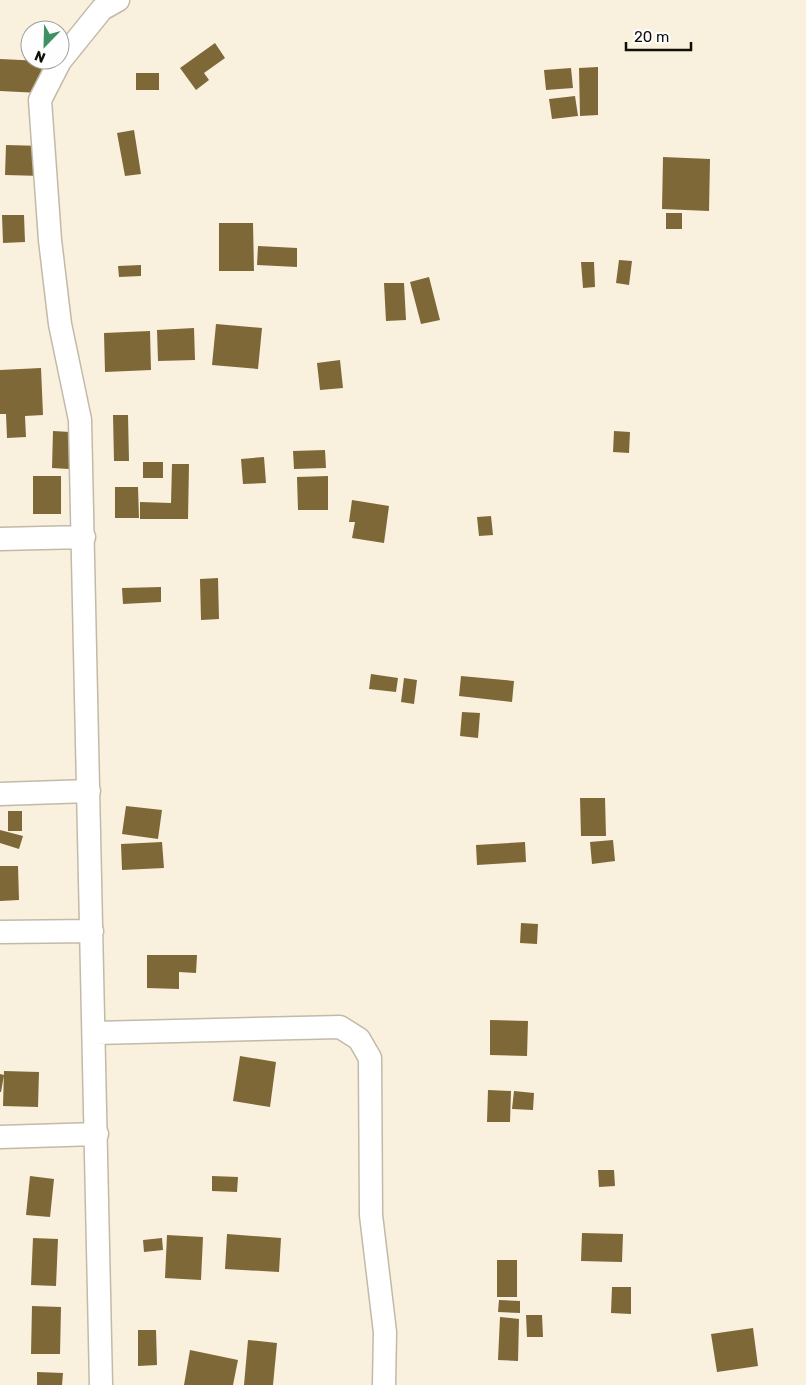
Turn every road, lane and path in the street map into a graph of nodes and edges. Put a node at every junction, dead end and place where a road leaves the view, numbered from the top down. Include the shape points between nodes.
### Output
1 (118, 0) edge
2 (84, 537) junction
3 (0, 539) edge
4 (90, 791) junction
5 (0, 794) edge
6 (92, 931) junction
7 (0, 932) edge
8 (95, 1033) junction
9 (97, 1134) junction
10 (0, 1137) edge
11 (101, 1385) edge
12 (384, 1385) edge

1 - 2 street via 102,9 60,61 40,100 60,324 80,420
2 - 3 street
2 - 4 street
4 - 5 street
4 - 6 street
6 - 7 street
6 - 8 street
8 - 9 street
8 - 12 street via 340,1027 360,1039 370,1058 371,1215 385,1332
9 - 10 street
9 - 11 street

